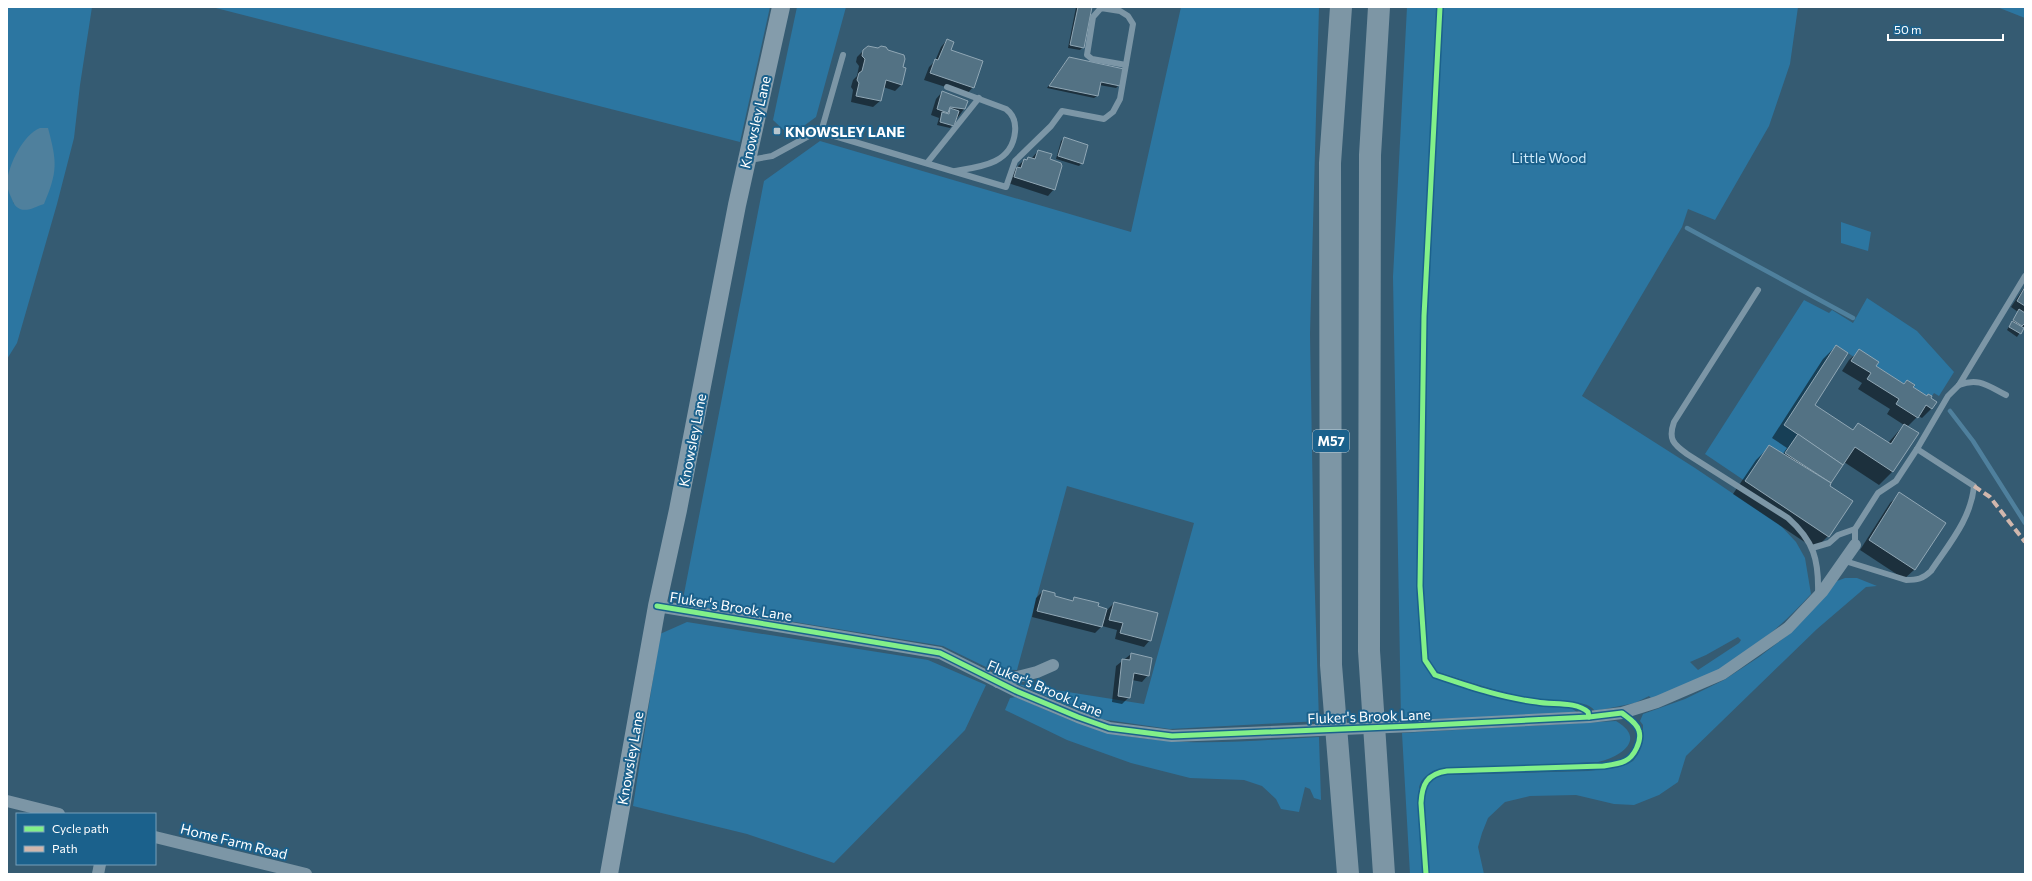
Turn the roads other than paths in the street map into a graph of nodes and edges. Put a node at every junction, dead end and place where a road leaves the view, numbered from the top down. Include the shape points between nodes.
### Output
1 (781, 7) edge
2 (1341, 7) edge
3 (1379, 7) edge
4 (843, 55) dead end
5 (1126, 65) junction
6 (947, 87) dead end
7 (979, 98) junction
8 (821, 132) junction
9 (747, 161) junction
10 (927, 163) junction
11 (954, 172) junction
12 (2025, 276) edge
13 (1758, 290) dead end
14 (1959, 385) junction
15 (2006, 395) dead end
16 (1918, 449) junction
17 (1855, 529) junction
18 (1855, 545) joint
19 (1812, 548) junction
20 (1845, 561) junction
21 (1818, 596) junction
22 (657, 606) junction
23 (1053, 665) dead end
24 (998, 682) junction
25 (1622, 713) junction
26 (7, 801) edge
27 (55, 813) edge
28 (156, 837) edge
29 (306, 874) edge
30 (609, 874) edge
31 (1348, 874) edge
32 (1384, 874) edge
33 (1426, 874) edge

1 - 9 main road, Knowsley Lane
2 - 31 highway, M57 via 1330,163 1331,665
3 - 32 highway, M57 via 1370,155 1370,651
4 - 8 lane
5 - 5 lane via 1133,24 1128,16 1120,11 1101,8 1093,17 1087,55 1092,59
5 - 11 lane via 1120,100 1113,112 1104,119 1062,111 1051,126 1015,161 1006,187
6 - 7 lane
7 - 10 lane
7 - 11 lane via 1011,113 1015,125 1014,140 997,161
8 - 9 lane via 816,132 772,156
8 - 10 lane
9 - 22 main road, Knowsley Lane
10 - 11 lane
12 - 14 lane
13 - 19 lane via 1674,422 1672,438 1675,445 1687,454 1788,518 1802,530
14 - 15 lane via 1970,381 1980,382
14 - 16 lane via 1944,402
16 - 17 lane via 1896,481 1878,493
16 - 20 lane via 1974,486 1966,518 1924,578 1906,580
17 - 18 lane
17 - 19 lane via 1838,535 1829,543
18 - 20 street, Fluker's Brook Lane
19 - 21 lane
20 - 21 street, Fluker's Brook Lane
21 - 25 street, Fluker's Brook Lane via 1788,628 1722,674 1657,702
22 - 24 street, Fluker's Brook Lane via 940,654
22 - 30 main road, Knowsley Lane
23 - 24 street
24 - 25 street, Fluker's Brook Lane, bridge via 1109,728 1172,736 1413,726
25 - 33 lane via 1633,721 1639,732 1634,754 1626,761 1603,766 1447,771 1430,777 1421,792
26 - 27 street
28 - 29 street, Home Farm Road

